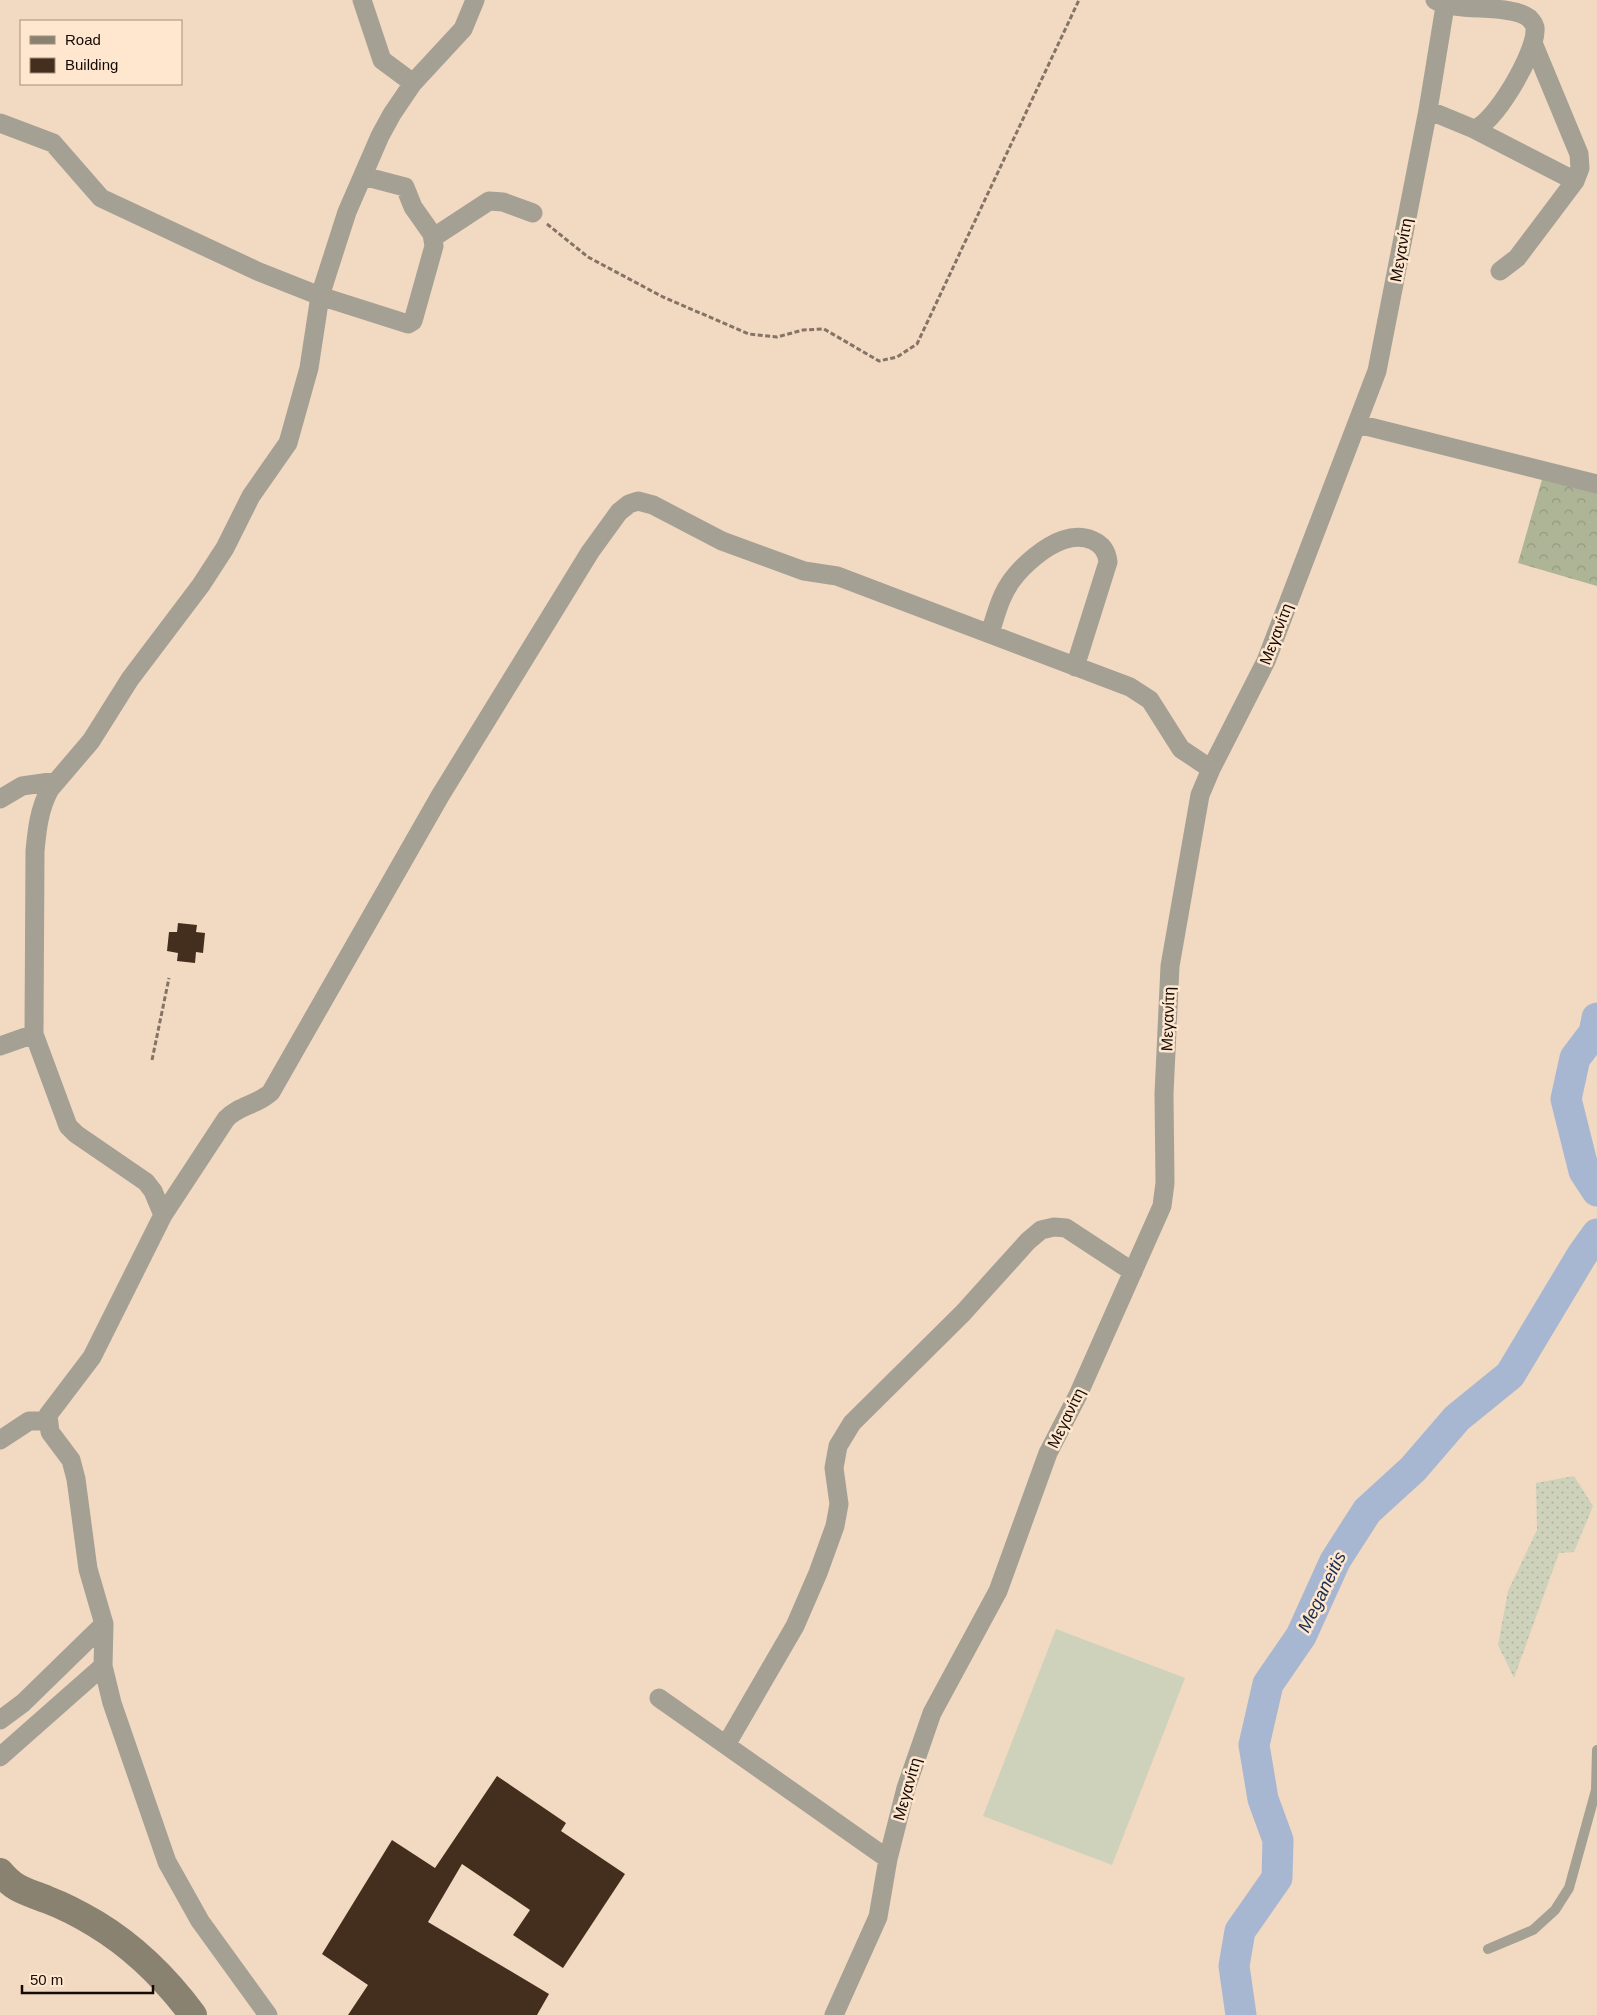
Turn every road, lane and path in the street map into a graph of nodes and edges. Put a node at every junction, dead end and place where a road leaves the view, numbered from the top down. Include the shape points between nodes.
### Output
1 (362, 0) edge
2 (475, 0) edge
3 (1079, 0) edge
4 (1441, 2) edge
5 (1533, 43) junction
6 (413, 83) junction
7 (1428, 110) junction
8 (0, 123) edge
9 (1474, 129) junction
10 (362, 176) junction
11 (1576, 180) junction
12 (533, 213) joint
13 (434, 237) junction
14 (1500, 271) dead end
15 (320, 296) junction
16 (1358, 424) junction
17 (1597, 484) edge
18 (990, 634) junction
19 (1075, 667) junction
20 (1211, 769) junction
21 (57, 780) junction
22 (0, 799) edge
23 (170, 978) dead end
24 (34, 1034) junction
25 (0, 1046) edge
26 (152, 1060) dead end
27 (163, 1215) junction
28 (1133, 1272) junction
29 (48, 1421) junction
30 (0, 1440) edge
31 (104, 1624) junction
32 (103, 1666) junction
33 (659, 1698) dead end
34 (0, 1720) edge
35 (726, 1745) junction
36 (1597, 1750) edge
37 (2, 1757) edge
38 (888, 1859) junction
39 (0, 1872) edge
40 (0, 1896) edge
41 (48, 1900) junction
42 (1488, 1949) dead end
43 (193, 2015) edge
44 (268, 2015) edge
45 (834, 2015) edge

1 - 6 street via 382,60
2 - 6 street via 463,29
3 - 12 path via 917,344 898,357 879,361 824,329 803,330 777,338 749,334 662,297 588,258
4 - 5 street via 1526,16 1536,30
4 - 7 street, Μεγανίτη
5 - 9 street via 1506,97 1481,127
5 - 11 street via 1579,154 1580,168
6 - 10 street via 385,126
7 - 9 street
7 - 16 street, Μεγανίτη via 1377,371
8 - 15 street via 53,143 101,198 218,254
9 - 11 street
10 - 13 street via 405,187
10 - 15 street via 343,222
11 - 14 street via 1517,258
12 - 13 street via 503,202 490,201
13 - 15 street via 414,321 408,324
15 - 21 street via 309,368 288,444 251,496 202,585 130,679 91,741
16 - 17 street
16 - 20 street, Μεγανίτη via 1266,661
18 - 19 street
18 - 19 street via 1004,592 1026,566 1064,540 1093,540 1102,544 1108,562
18 - 27 street via 836,576 804,571 722,541 653,505 638,500 629,504 619,512 590,552 445,788 271,1092 230,1114
19 - 20 street via 1140,692 1156,708 1181,749
20 - 28 street, Μεγανίτη via 1196,813 1170,966 1164,1094 1164,1196 1157,1221
21 - 22 street via 22,786
21 - 24 street via 45,798 36,839
23 - 26 path
24 - 25 street
24 - 27 street via 68,1126 146,1182
27 - 29 street via 92,1357 50,1410
28 - 35 street via 1066,1228 1054,1226 1041,1230 852,1423 838,1446 834,1468 839,1504 835,1526 818,1573 795,1626
28 - 38 street, Μεγανίτη via 1078,1395 1048,1453 998,1591 932,1713 906,1788
29 - 30 street via 29,1422
29 - 31 street via 50,1432 71,1460 74,1470 88,1569
31 - 32 street
31 - 34 street via 24,1703
32 - 37 street
32 - 44 street via 112,1702 167,1862 200,1921
33 - 35 street
35 - 38 street
36 - 42 lane via 1596,1790 1570,1888 1555,1910 1533,1930
38 - 45 street, Μεγανίτη via 878,1918
39 - 41 main road via 23,1892
40 - 41 main road
41 - 43 main road via 96,1924 121,1941 180,1997

